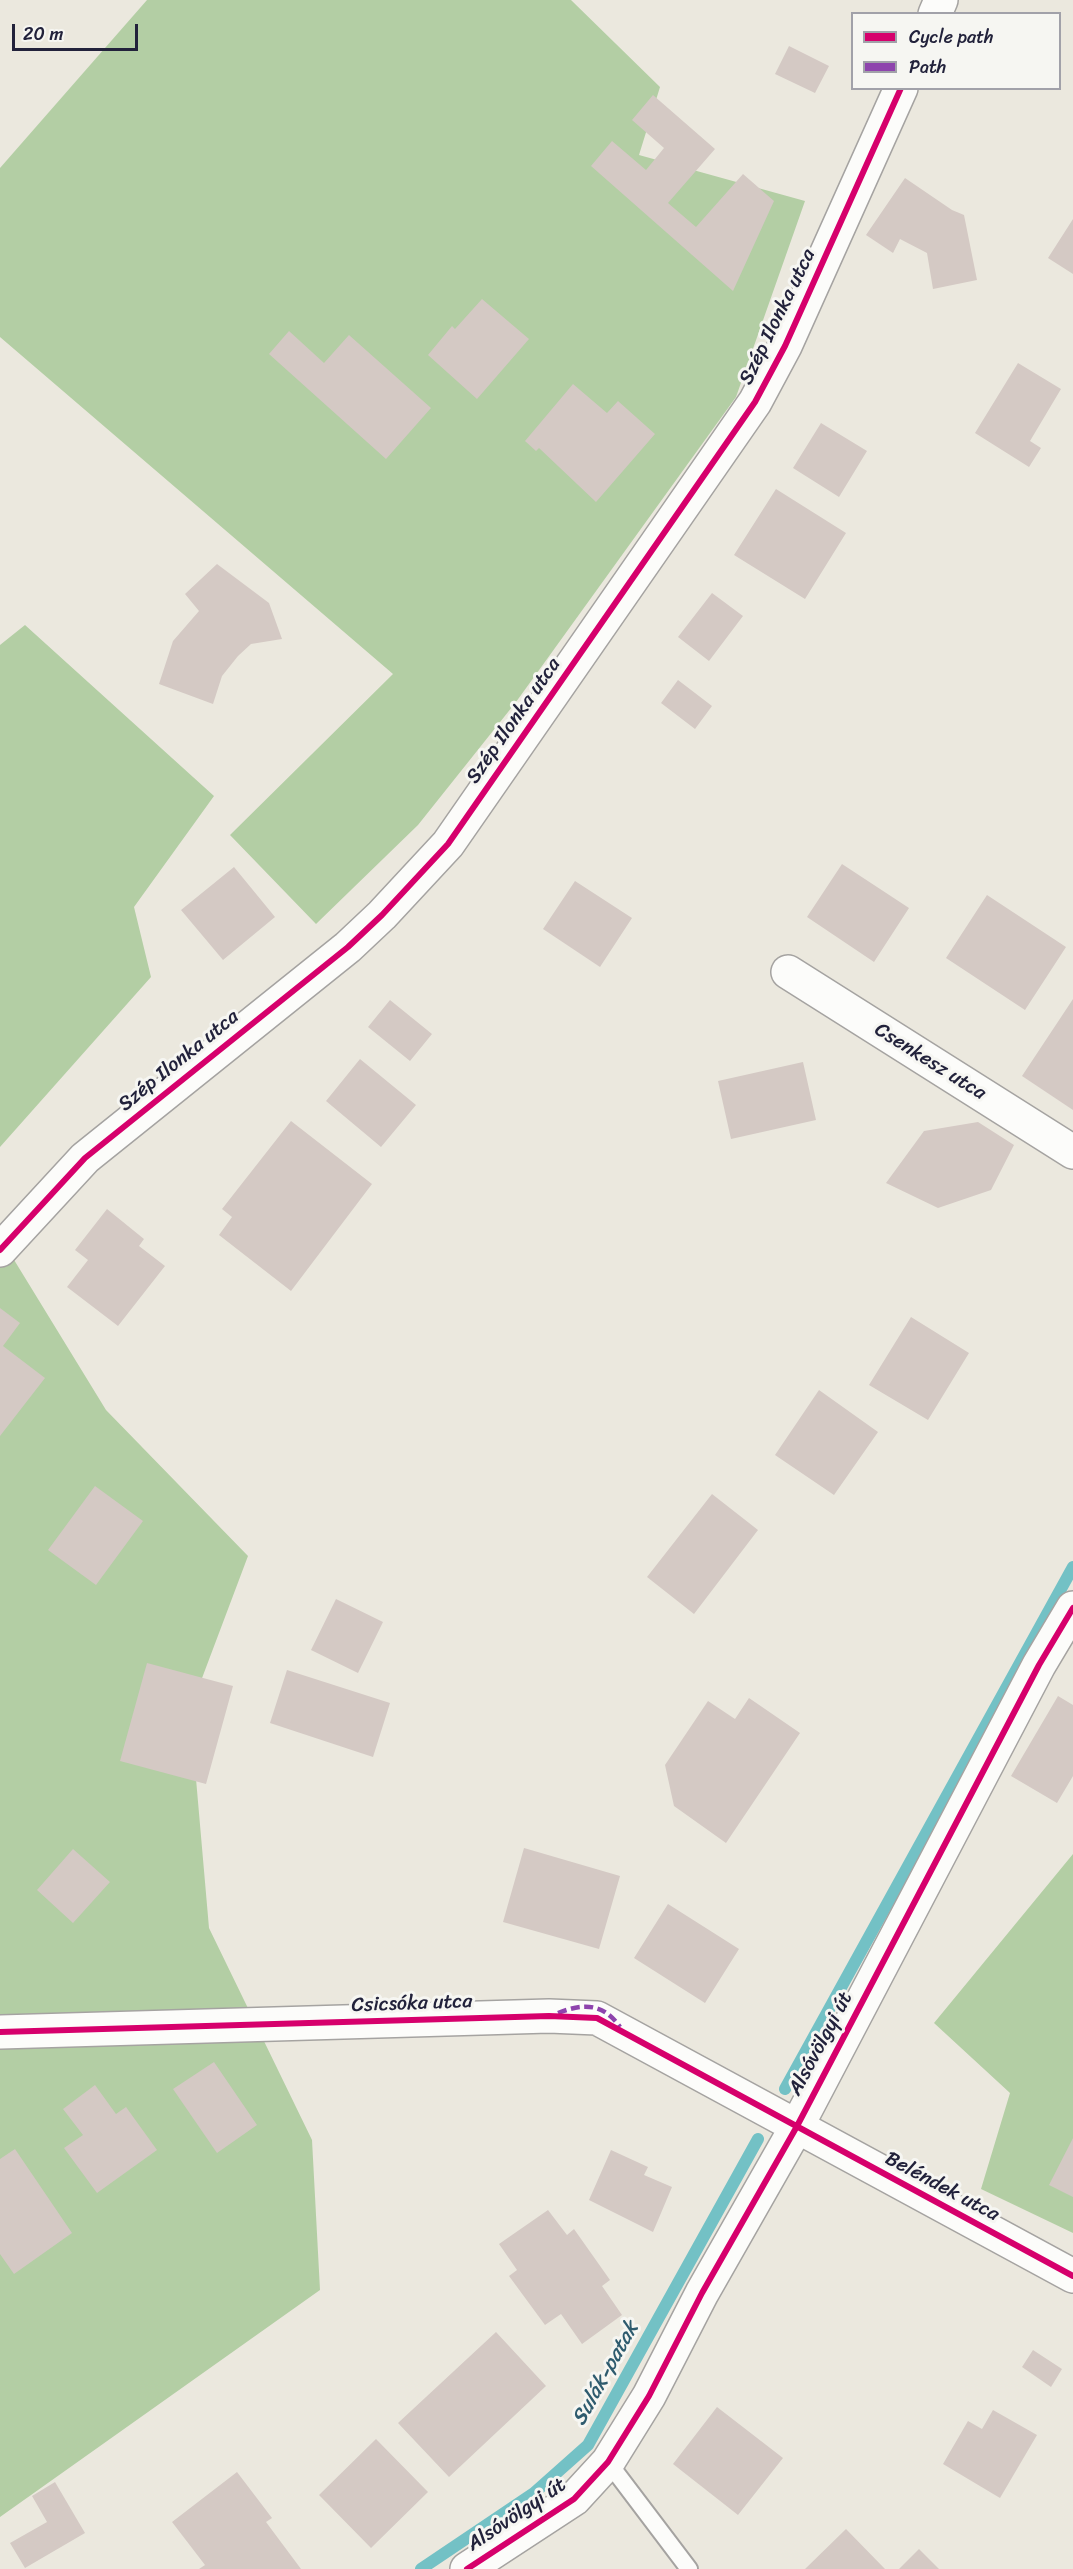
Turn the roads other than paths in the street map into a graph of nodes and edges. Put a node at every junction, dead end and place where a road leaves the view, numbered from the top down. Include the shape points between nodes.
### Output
1 (900, 90) edge
2 (788, 972) dead end
3 (1073, 1152) edge
4 (0, 1251) edge
5 (1073, 1608) edge
6 (0, 2032) edge
7 (796, 2128) junction
8 (1073, 2276) edge
9 (608, 2462) junction
10 (467, 2569) edge
11 (689, 2569) edge

1 - 4 street, Szép Ilonka utca via 785,345 755,402 448,844 348,947 85,1158
2 - 3 street, Csenkesz utca
5 - 7 street, Alsóvölgyi út via 1039,1665
6 - 7 street, Csicsóka utca via 597,2018
7 - 8 street, Beléndek utca
7 - 9 street, Alsóvölgyi út via 649,2396
9 - 10 street, Alsóvölgyi út via 574,2499
9 - 11 lane

